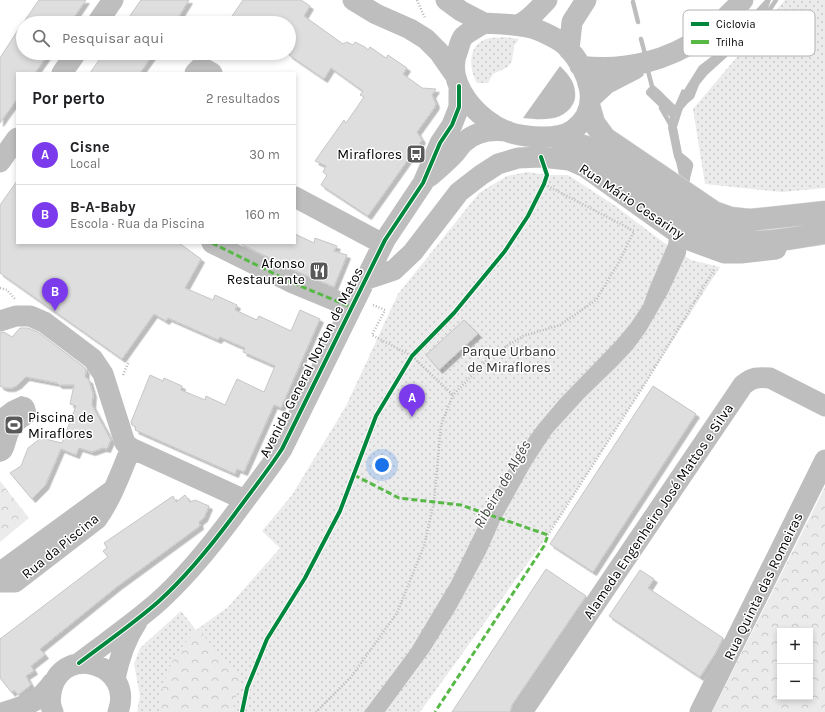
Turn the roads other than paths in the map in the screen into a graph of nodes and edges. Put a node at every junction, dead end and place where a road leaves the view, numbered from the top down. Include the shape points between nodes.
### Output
1 (113, 0) edge
2 (353, 0) edge
3 (446, 0) edge
4 (547, 0) edge
5 (586, 0) edge
6 (743, 0) edge
7 (734, 10) edge
8 (102, 16) edge
9 (484, 23) junction
10 (518, 25) junction
11 (683, 48) edge
12 (575, 58) junction
13 (71, 60) edge
14 (651, 61) junction
15 (63, 72) edge
16 (197, 72) edge
17 (210, 72) edge
18 (457, 80) junction
19 (591, 103) junction
20 (507, 131) junction
21 (556, 137) junction
22 (16, 139) edge
23 (1, 158) edge
24 (423, 183) junction
25 (296, 198) edge
26 (825, 212) edge
27 (825, 233) edge
28 (214, 244) edge
29 (383, 244) junction
30 (825, 244) edge
31 (357, 295) junction
32 (0, 321) edge
33 (825, 406) edge
34 (131, 448) junction
35 (825, 460) edge
36 (113, 490) junction
37 (245, 500) junction
38 (140, 618) junction
39 (79, 663) junction
40 (115, 679) junction
41 (53, 682) junction
42 (5, 712) edge
43 (53, 712) edge
44 (118, 712) edge
45 (522, 712) edge
46 (700, 712) edge

1 - 8 street
2 - 18 street via 426,39 439,52
3 - 9 street via 461,12
4 - 10 street
5 - 12 street via 572,22
6 - 7 street
9 - 10 street
9 - 18 street via 463,37 455,56
10 - 12 street via 538,30 566,45
11 - 14 street
12 - 14 street via 616,68
12 - 19 street via 586,76
13 - 15 street
14 - 19 street via 606,84
16 - 17 street via 201,66
18 - 20 street via 470,104 481,115
18 - 24 street, Avenida General Norton de Matos via 459,106 456,118 440,144
19 - 21 street via 585,119 579,126 569,133
19 - 26 highway via 594,123 605,138 714,212 731,218 750,220
20 - 21 street via 520,135
20 - 24 street, Avenida General Norton de Matos via 484,130 473,135
21 - 27 highway via 595,150 709,230 723,236 741,241 761,242
22 - 23 street
24 - 29 street, Avenida General Norton de Matos
25 - 29 street
28 - 31 street via 293,283
29 - 31 street, Avenida General Norton de Matos
30 - 31 street, Rua Mário Cesariny via 724,253 686,239 585,167 569,160 518,158 498,164 459,192 413,252 394,270
31 - 37 street, Avenida General Norton de Matos via 282,449
32 - 34 street via 16,316 30,316 44,322 93,359 102,374 125,443
33 - 45 street, Alameda Engenheiro José Mattos e Silva via 770,378 752,378 743,385
34 - 36 street, Rua da Piscina
34 - 37 street
35 - 46 street, Rua Quinta das Romeiras
36 - 36 street, Rua da Piscina via 97,519 15,582 0,582 2,571
37 - 38 street, Avenida General Norton de Matos via 197,562
38 - 39 street, Avenida General Norton de Matos
38 - 40 street, Avenida General Norton de Matos via 127,639 118,662
39 - 40 street via 102,668
39 - 41 street, Avenida General Norton de Matos via 58,675
40 - 44 street via 120,690
41 - 42 street via 39,699 29,705
41 - 43 street via 50,695

